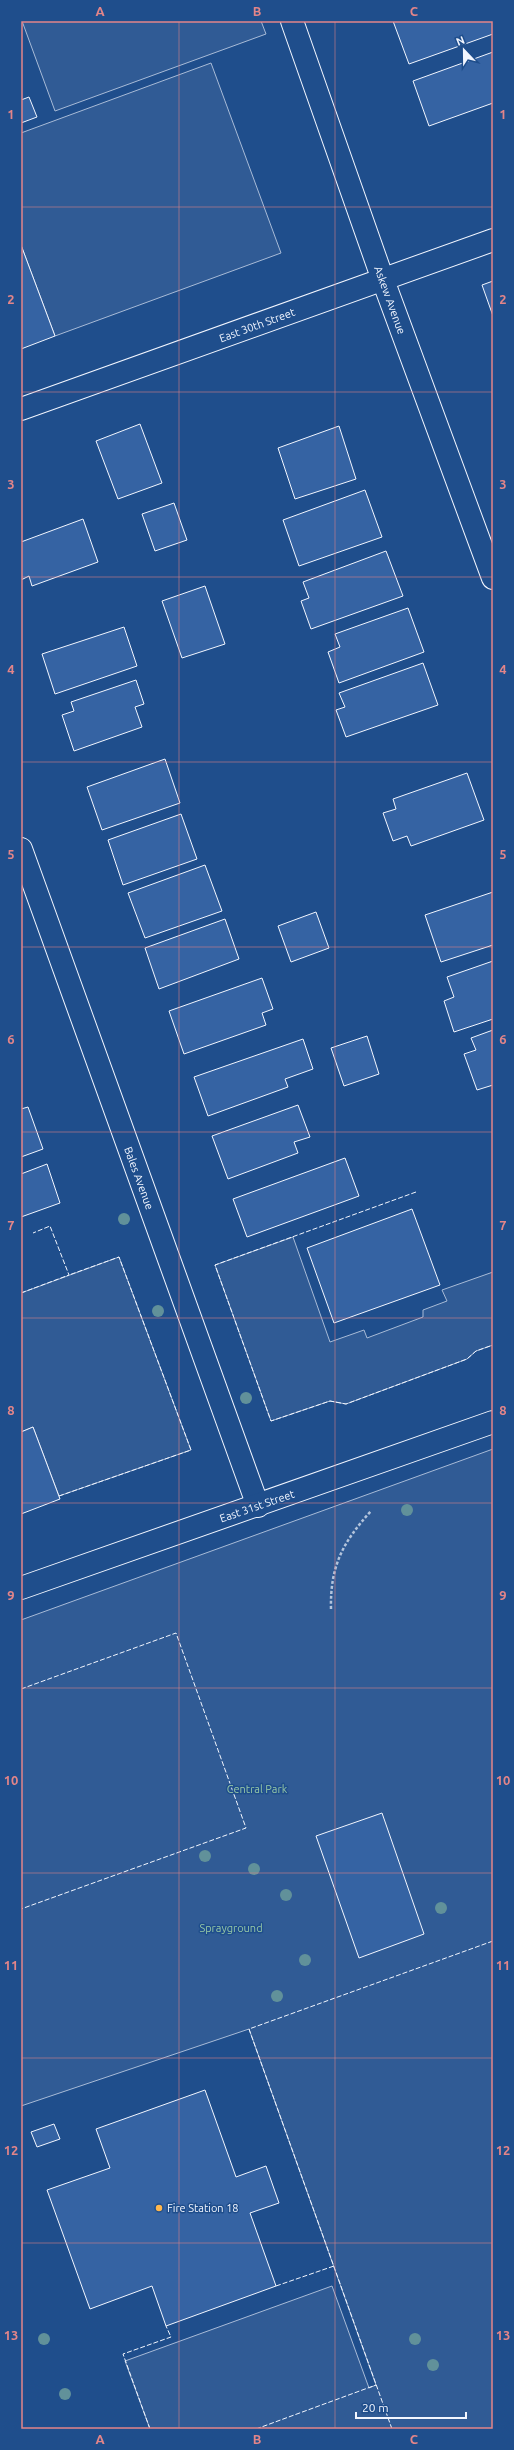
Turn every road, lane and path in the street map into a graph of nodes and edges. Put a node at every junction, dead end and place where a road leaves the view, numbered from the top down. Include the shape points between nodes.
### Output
1 (292, 21) edge
2 (493, 240) edge
3 (383, 280) junction
4 (21, 409) edge
5 (493, 578) edge
6 (21, 849) edge
7 (493, 1422) edge
8 (258, 1506) junction
9 (371, 1511) dead end
10 (21, 1588) edge
11 (331, 1609) dead end

1 - 3 street, Askew Avenue
2 - 3 street, East 30th Street
3 - 4 street, East 30th Street
3 - 5 street, Askew Avenue
6 - 8 street, Bales Avenue
7 - 8 street, East 31st Street
8 - 10 street, East 31st Street
9 - 11 path via 343,1548 334,1567 330,1586

